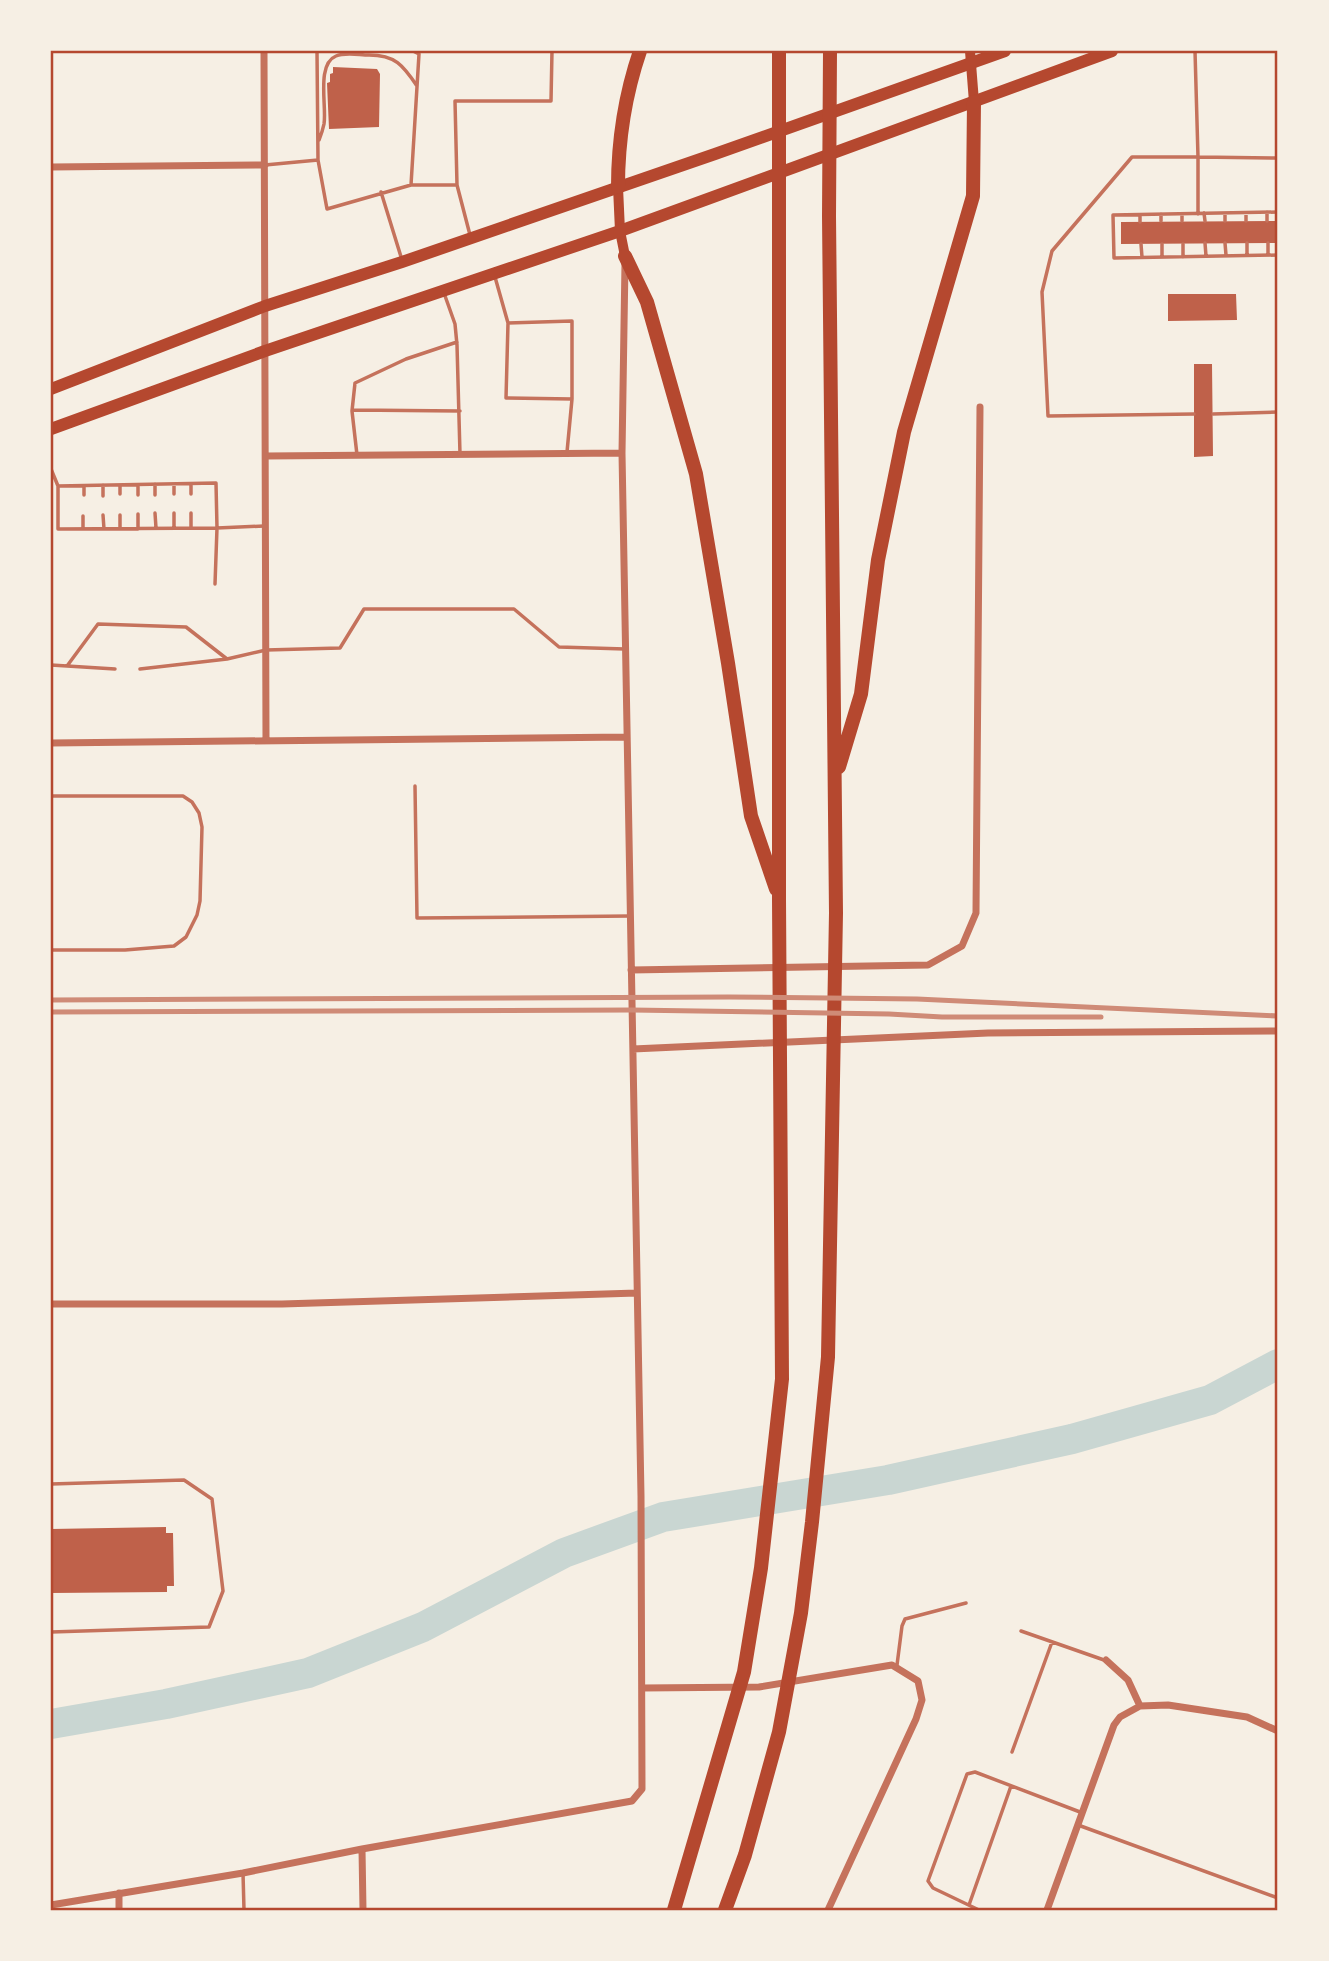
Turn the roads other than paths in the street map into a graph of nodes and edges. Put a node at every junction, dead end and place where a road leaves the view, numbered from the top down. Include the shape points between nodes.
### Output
1 (264, 51) edge
2 (317, 51) edge
3 (413, 51) edge
4 (552, 51) edge
5 (640, 51) edge
6 (830, 51) edge
7 (1004, 51) edge
8 (1112, 51) edge
9 (1195, 51) edge
10 (779, 55) edge
11 (970, 57) edge
12 (417, 86) junction
13 (974, 102) junction
14 (318, 143) junction
15 (1198, 157) junction
16 (1278, 158) edge
17 (318, 160) junction
18 (265, 165) junction
19 (51, 167) edge
20 (457, 184) junction
21 (411, 185) junction
22 (618, 187) junction
23 (381, 192) junction
24 (1267, 212) junction
25 (1278, 212) edge
26 (1225, 213) junction
27 (1246, 213) junction
28 (1161, 214) junction
29 (1182, 214) junction
30 (1198, 214) junction
31 (1204, 214) junction
32 (1140, 215) junction
33 (1182, 221) dead end
34 (1205, 221) dead end
35 (1225, 221) dead end
36 (1246, 221) dead end
37 (1267, 221) dead end
38 (1140, 222) dead end
39 (1161, 222) dead end
40 (620, 231) junction
41 (471, 238) junction
42 (1205, 243) dead end
43 (1225, 243) dead end
44 (1247, 243) dead end
45 (1268, 243) dead end
46 (1141, 244) dead end
47 (1162, 244) dead end
48 (1183, 244) dead end
49 (1268, 255) junction
50 (1278, 255) edge
51 (625, 256) junction
52 (1226, 256) junction
53 (1247, 256) junction
54 (1142, 257) junction
55 (1162, 257) junction
56 (1183, 257) junction
57 (1206, 257) junction
58 (402, 262) junction
59 (495, 275) junction
60 (443, 292) junction
61 (265, 306) junction
62 (508, 323) junction
63 (457, 342) junction
64 (265, 351) junction
65 (51, 389) edge
66 (572, 399) junction
67 (980, 407) dead end
68 (352, 410) junction
69 (460, 411) junction
70 (1278, 412) edge
71 (1194, 414) dead end
72 (1213, 414) dead end
73 (51, 429) edge
74 (566, 453) junction
75 (622, 453) junction
76 (460, 454) junction
77 (356, 455) junction
78 (265, 456) junction
79 (51, 470) edge
80 (155, 484) junction
81 (174, 484) junction
82 (191, 484) junction
83 (103, 485) junction
84 (120, 485) junction
85 (138, 485) junction
86 (58, 486) junction
87 (84, 486) junction
88 (120, 494) dead end
89 (174, 494) dead end
90 (191, 494) dead end
91 (83, 495) dead end
92 (138, 495) dead end
93 (155, 495) dead end
94 (103, 496) dead end
95 (155, 513) dead end
96 (174, 513) dead end
97 (191, 513) dead end
98 (120, 514) dead end
99 (138, 514) dead end
100 (103, 515) dead end
101 (83, 516) dead end
102 (266, 526) junction
103 (156, 528) junction
104 (174, 528) junction
105 (191, 528) junction
106 (217, 528) junction
107 (83, 529) junction
108 (104, 529) junction
109 (120, 529) junction
110 (138, 529) junction
111 (215, 584) dead end
112 (625, 649) junction
113 (265, 650) junction
114 (227, 659) junction
115 (51, 665) edge
116 (67, 666) junction
117 (115, 669) dead end
118 (139, 669) dead end
119 (627, 737) junction
120 (266, 741) junction
121 (51, 743) edge
122 (835, 781) junction
123 (415, 786) dead end
124 (51, 796) edge
125 (779, 899) junction
126 (630, 916) junction
127 (51, 950) edge
128 (631, 970) junction
129 (1278, 1031) edge
130 (633, 1049) junction
131 (637, 1293) junction
132 (51, 1304) edge
133 (51, 1484) edge
134 (966, 1603) dead end
135 (1021, 1631) dead end
136 (51, 1632) edge
137 (1052, 1642) junction
138 (1106, 1660) joint
139 (897, 1668) junction
140 (642, 1688) junction
141 (1140, 1706) junction
142 (1278, 1731) edge
143 (1012, 1752) dead end
144 (1011, 1786) junction
145 (1082, 1813) junction
146 (1078, 1825) junction
147 (362, 1849) junction
148 (243, 1873) junction
149 (119, 1893) junction
150 (1278, 1898) edge
151 (51, 1905) edge
152 (969, 1905) junction
153 (119, 1910) edge
154 (244, 1910) edge
155 (363, 1910) edge
156 (674, 1910) edge
157 (725, 1910) edge
158 (828, 1910) edge
159 (979, 1910) edge
160 (1047, 1910) edge

1 - 18 street
2 - 14 lane
3 - 12 lane via 419,54
4 - 20 lane via 551,101 455,101
5 - 22 highway via 622,123
6 - 122 highway
7 - 11 main road
8 - 13 main road
9 - 15 lane
10 - 125 highway
11 - 13 main road
11 - 22 main road
12 - 14 lane via 390,57 335,56 326,69 324,123
12 - 21 lane
13 - 40 main road
13 - 122 highway via 973,196 904,432 878,560 861,694
14 - 17 lane
15 - 16 lane
15 - 30 lane
15 - 71 lane via 1132,157 1052,251 1042,292 1048,416
17 - 18 lane
17 - 23 lane via 327,209
18 - 19 street
18 - 61 street
20 - 21 lane
20 - 41 lane
21 - 23 lane
22 - 40 main road
22 - 41 main road
23 - 58 lane
24 - 25 lane
24 - 27 lane
24 - 37 lane
26 - 27 lane
26 - 31 lane
26 - 35 lane
27 - 36 lane
28 - 29 lane
28 - 32 lane
28 - 39 lane
29 - 30 lane
29 - 33 lane
30 - 31 lane
31 - 34 lane
32 - 38 lane
32 - 54 lane via 1113,215 1114,258
40 - 51 main road
40 - 59 main road
41 - 58 main road
42 - 57 lane
43 - 52 lane
44 - 53 lane
45 - 49 lane
46 - 54 lane
47 - 55 lane
48 - 56 lane
49 - 50 lane
49 - 53 lane
51 - 75 street
51 - 125 highway via 647,302 696,474 751,816
52 - 53 lane
52 - 57 lane
54 - 55 lane
55 - 56 lane
56 - 57 lane
58 - 61 main road
59 - 60 main road
59 - 62 lane
60 - 63 lane
60 - 64 main road
61 - 64 street
61 - 65 main road
62 - 66 lane via 506,398
62 - 66 lane via 572,321
63 - 68 lane via 355,383
63 - 69 lane
64 - 73 main road
64 - 78 street
66 - 74 lane
67 - 128 street via 976,913 962,946 928,965
68 - 69 lane
68 - 77 lane
69 - 76 lane
70 - 72 lane
74 - 75 street
74 - 76 street
75 - 112 street
76 - 77 street
77 - 78 street
78 - 102 street
79 - 86 lane
80 - 81 lane
80 - 85 lane
80 - 93 lane
81 - 82 lane
81 - 89 lane
82 - 90 lane
82 - 106 lane via 216,483
83 - 84 lane
83 - 87 lane
83 - 94 lane
84 - 85 lane
84 - 88 lane
85 - 92 lane
86 - 87 lane
86 - 107 lane via 58,529
87 - 91 lane
95 - 103 lane
96 - 104 lane
97 - 105 lane
98 - 109 lane
99 - 110 lane
100 - 108 lane
101 - 107 lane
102 - 106 lane
102 - 113 street
103 - 104 lane
103 - 110 lane
104 - 105 lane
105 - 106 lane
106 - 111 lane
107 - 108 lane
108 - 109 lane
109 - 110 lane
112 - 113 lane via 559,647 514,609 364,609 340,648
112 - 119 street
113 - 114 lane
113 - 120 street
114 - 116 lane via 186,627 97,624
114 - 118 lane
115 - 116 lane
116 - 117 lane
119 - 120 street
119 - 126 street
120 - 121 street
122 - 157 highway via 828,1357 812,1522 779,1732
123 - 126 lane via 417,918
124 - 127 lane via 183,796 199,813 202,827 200,901 186,937 174,946
125 - 156 highway via 782,1379 744,1672
126 - 128 street
128 - 130 street
129 - 130 street via 988,1033
130 - 131 street
131 - 132 street via 282,1304
131 - 140 street
133 - 136 lane via 184,1480 212,1499 223,1591 209,1627
134 - 139 lane via 905,1619
135 - 137 lane
137 - 138 lane
137 - 143 lane
138 - 141 street via 1128,1680
139 - 140 street via 892,1665 759,1687
139 - 158 street via 918,1681 922,1700
140 - 147 street via 642,1789 632,1801
141 - 142 street via 1168,1705 1247,1717
141 - 145 street via 1114,1725
144 - 145 lane
144 - 152 lane
144 - 152 lane via 975,1772 967,1774 928,1881 933,1888
145 - 146 street
146 - 150 lane
146 - 160 street
147 - 148 street
147 - 155 street
148 - 149 street
148 - 154 lane
149 - 151 street
149 - 153 street
152 - 159 lane

